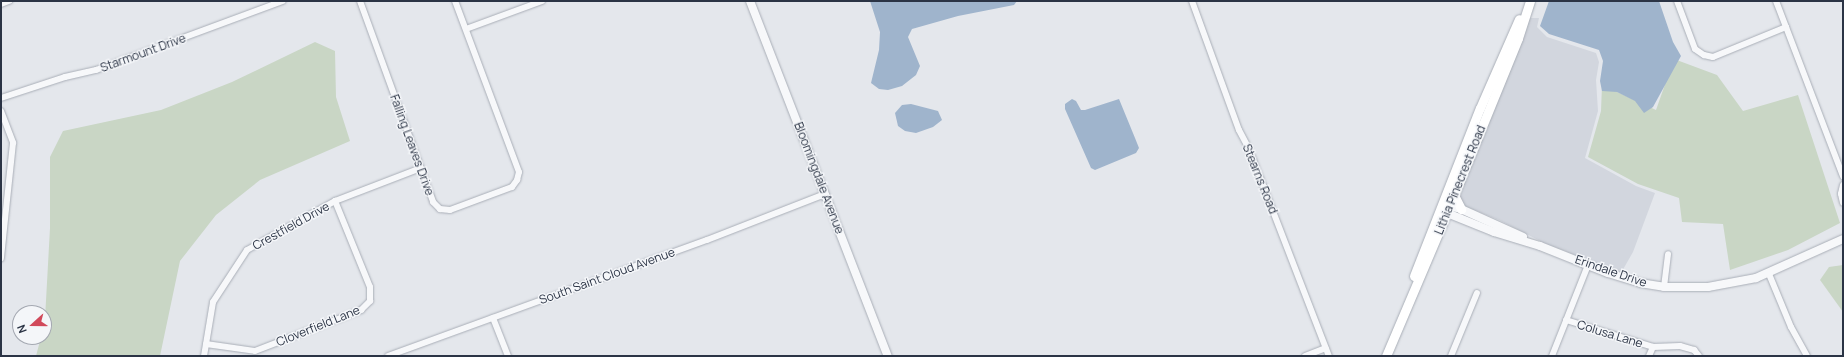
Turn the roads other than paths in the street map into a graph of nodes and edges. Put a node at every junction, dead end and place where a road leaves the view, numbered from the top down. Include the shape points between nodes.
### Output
1 (9, 1) edge
2 (283, 1) edge
3 (360, 1) edge
4 (455, 1) edge
5 (542, 1) edge
6 (750, 1) edge
7 (1192, 1) edge
8 (1529, 1) edge
9 (1677, 1) edge
10 (1776, 1) edge
11 (1, 4) edge
12 (1786, 27) junction
13 (466, 29) junction
14 (1, 98) edge
15 (1, 111) edge
16 (420, 168) junction
17 (1843, 176) edge
18 (1843, 185) edge
19 (1, 194) edge
20 (825, 194) junction
21 (9, 195) junction
22 (1454, 195) junction
23 (335, 201) junction
24 (1843, 203) edge
25 (1446, 208) junction
26 (1461, 209) junction
27 (1843, 239) edge
28 (1540, 246) junction
29 (1668, 254) dead end
30 (1, 258) edge
31 (1588, 265) junction
32 (1770, 274) junction
33 (1664, 287) junction
34 (1477, 292) dead end
35 (493, 318) junction
36 (1566, 320) junction
37 (206, 344) junction
38 (1654, 347) junction
39 (1326, 348) junction
40 (1804, 355) edge
41 (204, 356) edge
42 (388, 356) edge
43 (508, 356) edge
44 (888, 356) edge
45 (1305, 356) edge
46 (1329, 356) edge
47 (1385, 356) edge
48 (1451, 356) edge
49 (1552, 356) edge
50 (1649, 356) edge
51 (1700, 356) edge

1 - 11 street
2 - 14 street, Starmount Drive via 96,70 65,77
3 - 16 street, Falling Leaves Drive
4 - 13 street, Falling Leaves Drive
5 - 13 street
6 - 20 street, Bloomingdale Avenue
7 - 39 street, Stearns Road via 1239,130 1249,149
8 - 22 main road, Lithia Pinecrest Road via 1518,38
8 - 25 main road, Lithia Pinecrest Road
9 - 12 street via 1695,49 1704,55 1713,57
10 - 12 street
12 - 17 street
13 - 16 street, Falling Leaves Drive via 519,172 517,180 512,187 450,210 440,209 433,202
15 - 21 street via 13,143
16 - 23 street, Crestfield Drive
18 - 24 street via 1840,194
19 - 21 street
20 - 35 street, South Saint Cloud Avenue
20 - 44 street, Bloomingdale Avenue
21 - 30 street
22 - 25 main road, Lithia Pinecrest Road
22 - 26 main road
23 - 37 street, Crestfield Drive via 247,250 213,302
23 - 37 street, Cloverfield Lane via 370,287 370,301 361,310 255,351
25 - 26 street, Erindale Drive
25 - 28 street, Erindale Drive via 1494,232
25 - 47 main road, Lithia Pinecrest Road
26 - 28 street, Erindale Drive via 1497,223
27 - 32 street, Erindale Drive
28 - 31 street, Erindale Drive
29 - 33 street
31 - 33 street, Erindale Drive via 1628,279
31 - 36 street
32 - 33 street, Erindale Drive via 1708,287
32 - 40 street
34 - 48 street
35 - 42 street, South Saint Cloud Avenue
35 - 43 street
36 - 38 street, Colusa Lane
36 - 49 street
37 - 41 street, Crestfield Drive
38 - 50 street
38 - 51 street, Colusa Lane via 1680,346 1694,350
39 - 45 street
39 - 46 street, Stearns Road

